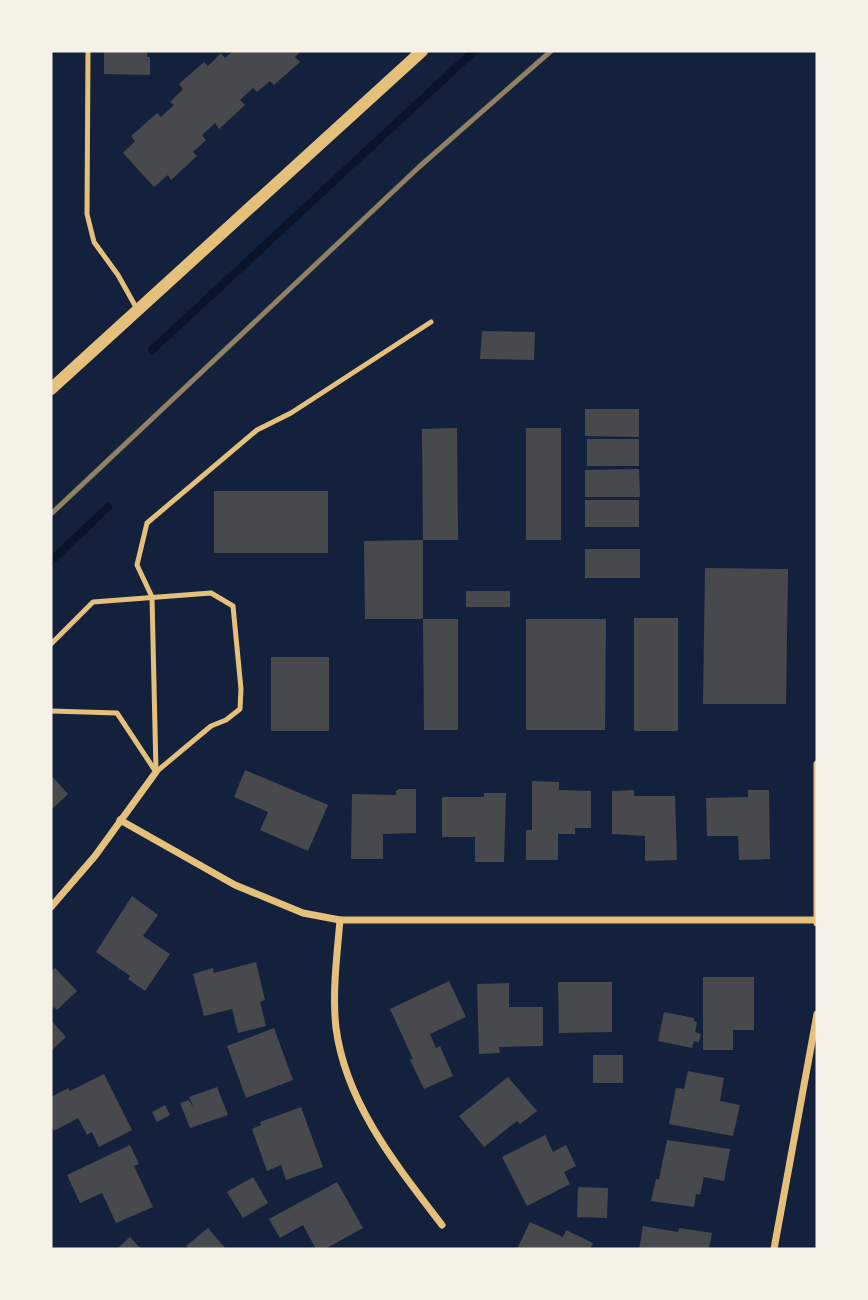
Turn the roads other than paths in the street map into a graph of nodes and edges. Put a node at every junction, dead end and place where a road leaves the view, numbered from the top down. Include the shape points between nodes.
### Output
1 (88, 51) edge
2 (422, 51) edge
3 (137, 309) junction
4 (430, 323) dead end
5 (51, 389) edge
6 (152, 597) junction
7 (51, 643) edge
8 (51, 711) edge
9 (817, 764) edge
10 (156, 772) junction
11 (120, 820) junction
12 (51, 907) edge
13 (340, 920) junction
14 (817, 922) edge
15 (817, 1014) edge
16 (442, 1225) dead end
17 (775, 1249) edge

1 - 3 lane via 87,214 94,242
2 - 3 street
3 - 5 street
4 - 6 lane via 257,430 147,523 137,565
6 - 7 lane via 93,602
6 - 10 lane
6 - 10 lane via 211,593 233,606 241,688 240,709 211,726
8 - 10 lane via 117,713
9 - 14 street
10 - 11 street
11 - 12 street
11 - 13 street via 235,886 303,912
13 - 14 street
13 - 16 street via 334,988 345,1069 391,1158
15 - 17 street

